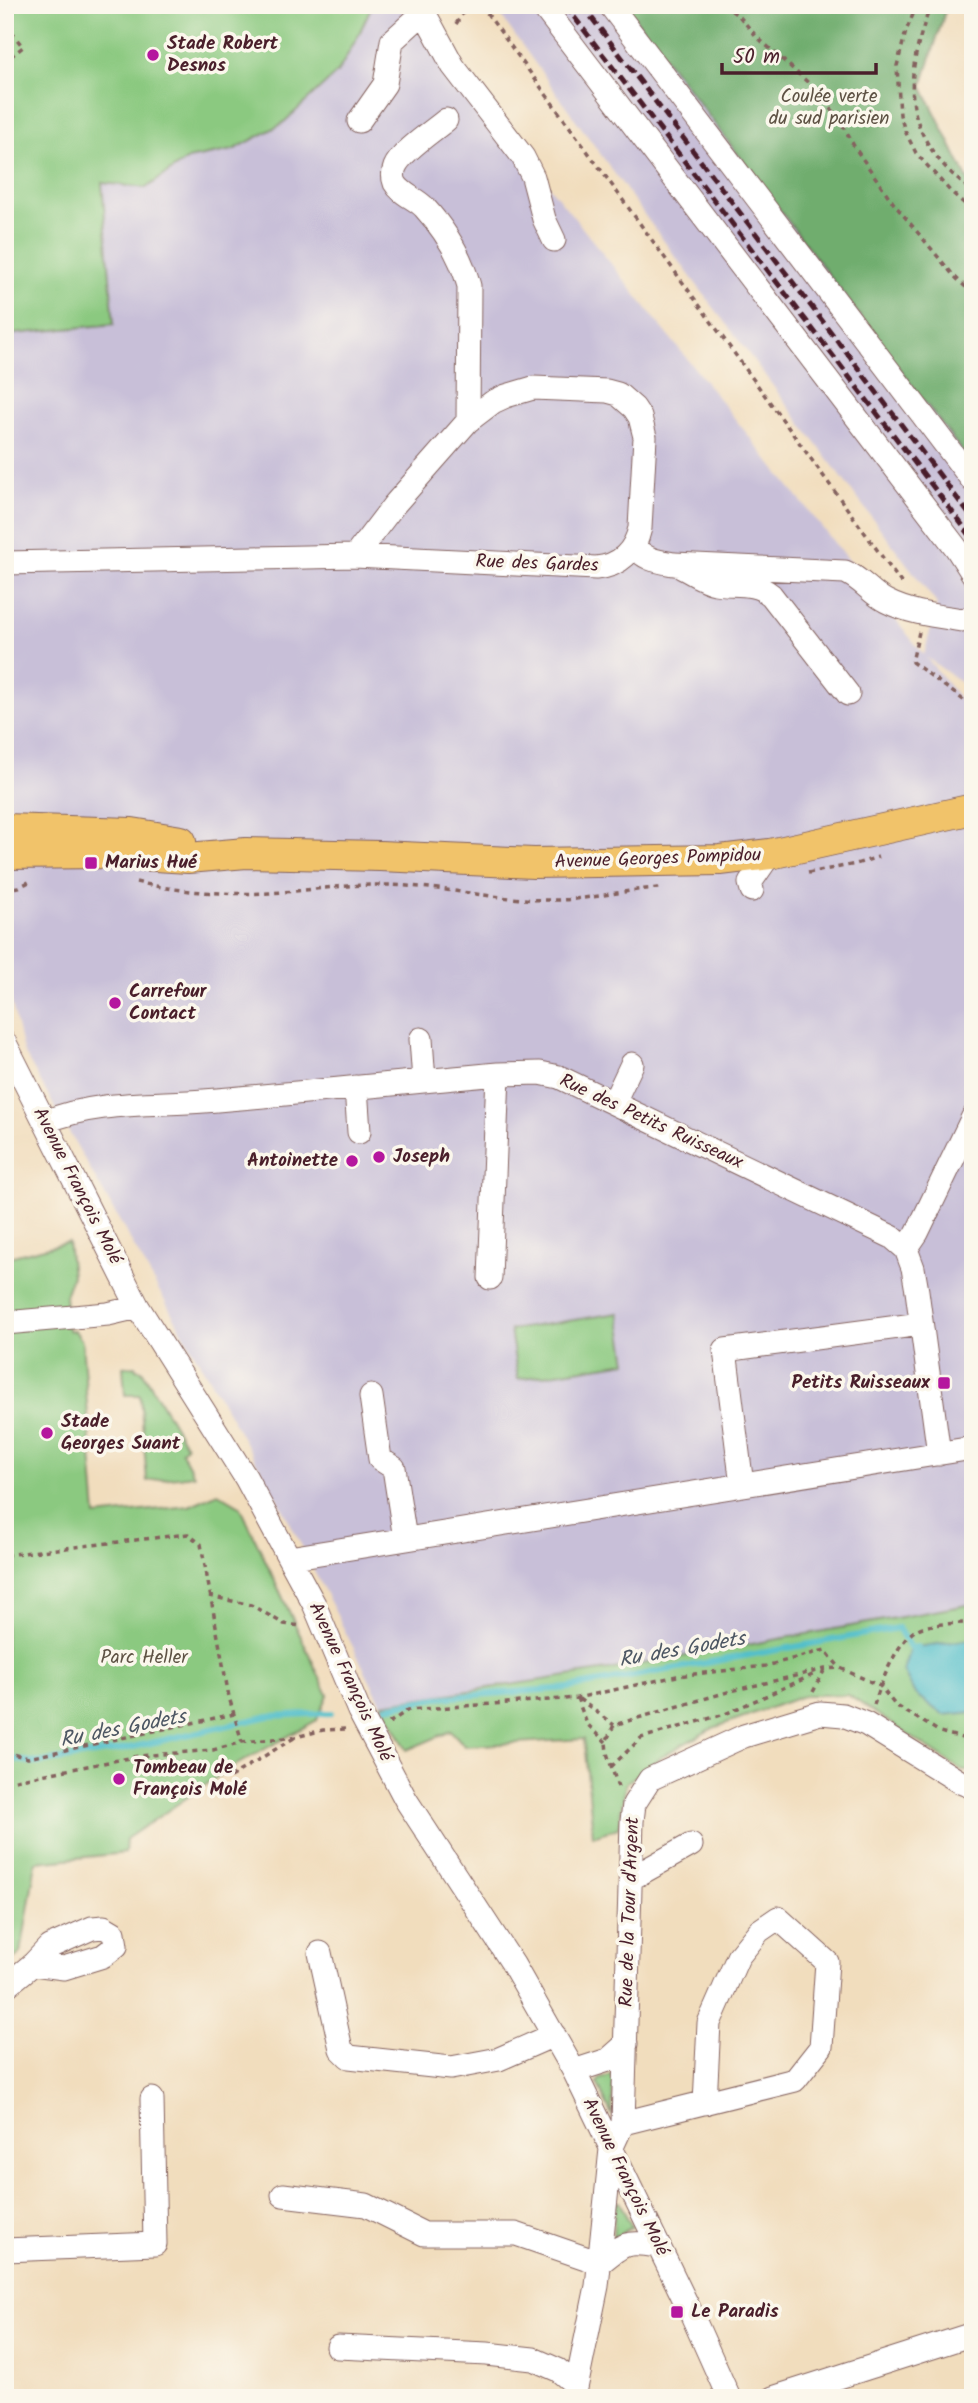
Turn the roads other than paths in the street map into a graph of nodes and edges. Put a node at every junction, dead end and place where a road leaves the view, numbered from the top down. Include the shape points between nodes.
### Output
1 (542, 5) edge
2 (610, 5) edge
3 (422, 9) edge
4 (446, 120) dead end
5 (359, 121) dead end
6 (554, 240) dead end
7 (468, 421) junction
8 (973, 481) edge
9 (634, 546) junction
10 (355, 556) junction
11 (5, 563) edge
12 (674, 564) junction
13 (973, 573) edge
14 (973, 617) edge
15 (848, 694) dead end
16 (964, 804) edge
17 (8, 850) edge
18 (770, 854) junction
19 (380, 856) junction
20 (720, 860) junction
21 (421, 1039) dead end
22 (5, 1042) edge
23 (632, 1063) dead end
24 (498, 1074) junction
25 (424, 1081) junction
26 (356, 1087) junction
27 (614, 1102) junction
28 (973, 1117) edge
29 (45, 1122) junction
30 (359, 1132) dead end
31 (906, 1249) junction
32 (490, 1278) dead end
33 (138, 1307) junction
34 (5, 1323) edge
35 (921, 1324) junction
36 (371, 1396) dead end
37 (973, 1448) edge
38 (939, 1454) junction
39 (742, 1485) junction
40 (405, 1539) junction
41 (289, 1558) junction
42 (973, 1787) edge
43 (691, 1845) dead end
44 (632, 1878) junction
45 (320, 1953) dead end
46 (33, 1964) dead end
47 (5, 1987) edge
48 (554, 2035) junction
49 (626, 2044) junction
50 (574, 2071) junction
51 (152, 2099) dead end
52 (705, 2103) junction
53 (623, 2123) junction
54 (611, 2150) junction
55 (283, 2195) dead end
56 (657, 2246) junction
57 (5, 2249) edge
58 (600, 2263) junction
59 (973, 2334) edge
60 (338, 2347) dead end
61 (575, 2391) edge
62 (729, 2398) edge
63 (772, 2398) edge

1 - 13 street
2 - 8 street
3 - 5 street via 393,41 385,84
3 - 6 street via 453,66 523,157
4 - 7 street via 400,159 393,178 425,208 464,268 469,286
7 - 9 street via 493,402 533,388 607,391 626,400 640,417 645,437 640,528
7 - 10 street
9 - 10 street, Rue des Gardes via 621,560 596,568
9 - 12 street via 641,556
10 - 11 street, Rue des Gardes
12 - 14 street via 845,572 897,606 962,620
12 - 15 street via 712,583 763,589
16 - 18 main road, Avenue Georges Pompidou
16 - 19 main road, Avenue Georges Pompidou via 701,847
17 - 19 main road, Avenue Georges Pompidou via 188,858 246,853
18 - 20 main road, Avenue Georges Pompidou
18 - 20 street via 751,886
19 - 20 main road, Avenue Georges Pompidou via 534,863
21 - 25 street
22 - 29 street, Avenue François Molé
23 - 27 street
24 - 25 street, Rue des Petits Ruisseaux
24 - 27 street, Rue des Petits Ruisseaux via 559,1077
24 - 32 street
25 - 26 street, Rue des Petits Ruisseaux
26 - 29 street, Rue des Petits Ruisseaux via 100,1108
26 - 30 street
27 - 31 street, Rue des Petits Ruisseaux via 892,1237
28 - 31 street
29 - 33 street, Avenue François Molé
31 - 35 street
33 - 34 street
33 - 41 street, Avenue François Molé via 246,1478
35 - 38 street
35 - 39 street via 725,1350
36 - 40 street via 380,1459 394,1468
37 - 38 street
38 - 39 street
39 - 40 street
40 - 41 street
41 - 48 street, Avenue François Molé via 406,1800
42 - 44 street, Rue de la Tour d'Argent via 866,1724 820,1713 744,1736 650,1779 634,1804
43 - 44 street
44 - 49 street, Rue de la Tour d'Argent
45 - 48 street via 341,2049 349,2057 451,2068 499,2059
46 - 47 street
48 - 50 street, Avenue François Molé
49 - 50 street via 608,2060
49 - 53 street, Rue de la Tour d'Argent
50 - 54 street, Avenue François Molé
51 - 57 street via 155,2244
52 - 52 street via 709,2023 738,1957 759,1931 778,1918 827,1962 821,2047 795,2080
52 - 53 street
53 - 54 street, Rue de la Tour d'Argent
54 - 56 street, Avenue François Molé
54 - 58 street
55 - 58 street via 366,2205 424,2234 516,2234
56 - 58 street via 632,2242
56 - 62 street, Avenue François Molé
58 - 61 street
59 - 63 street
60 - 61 street via 533,2359 558,2370

